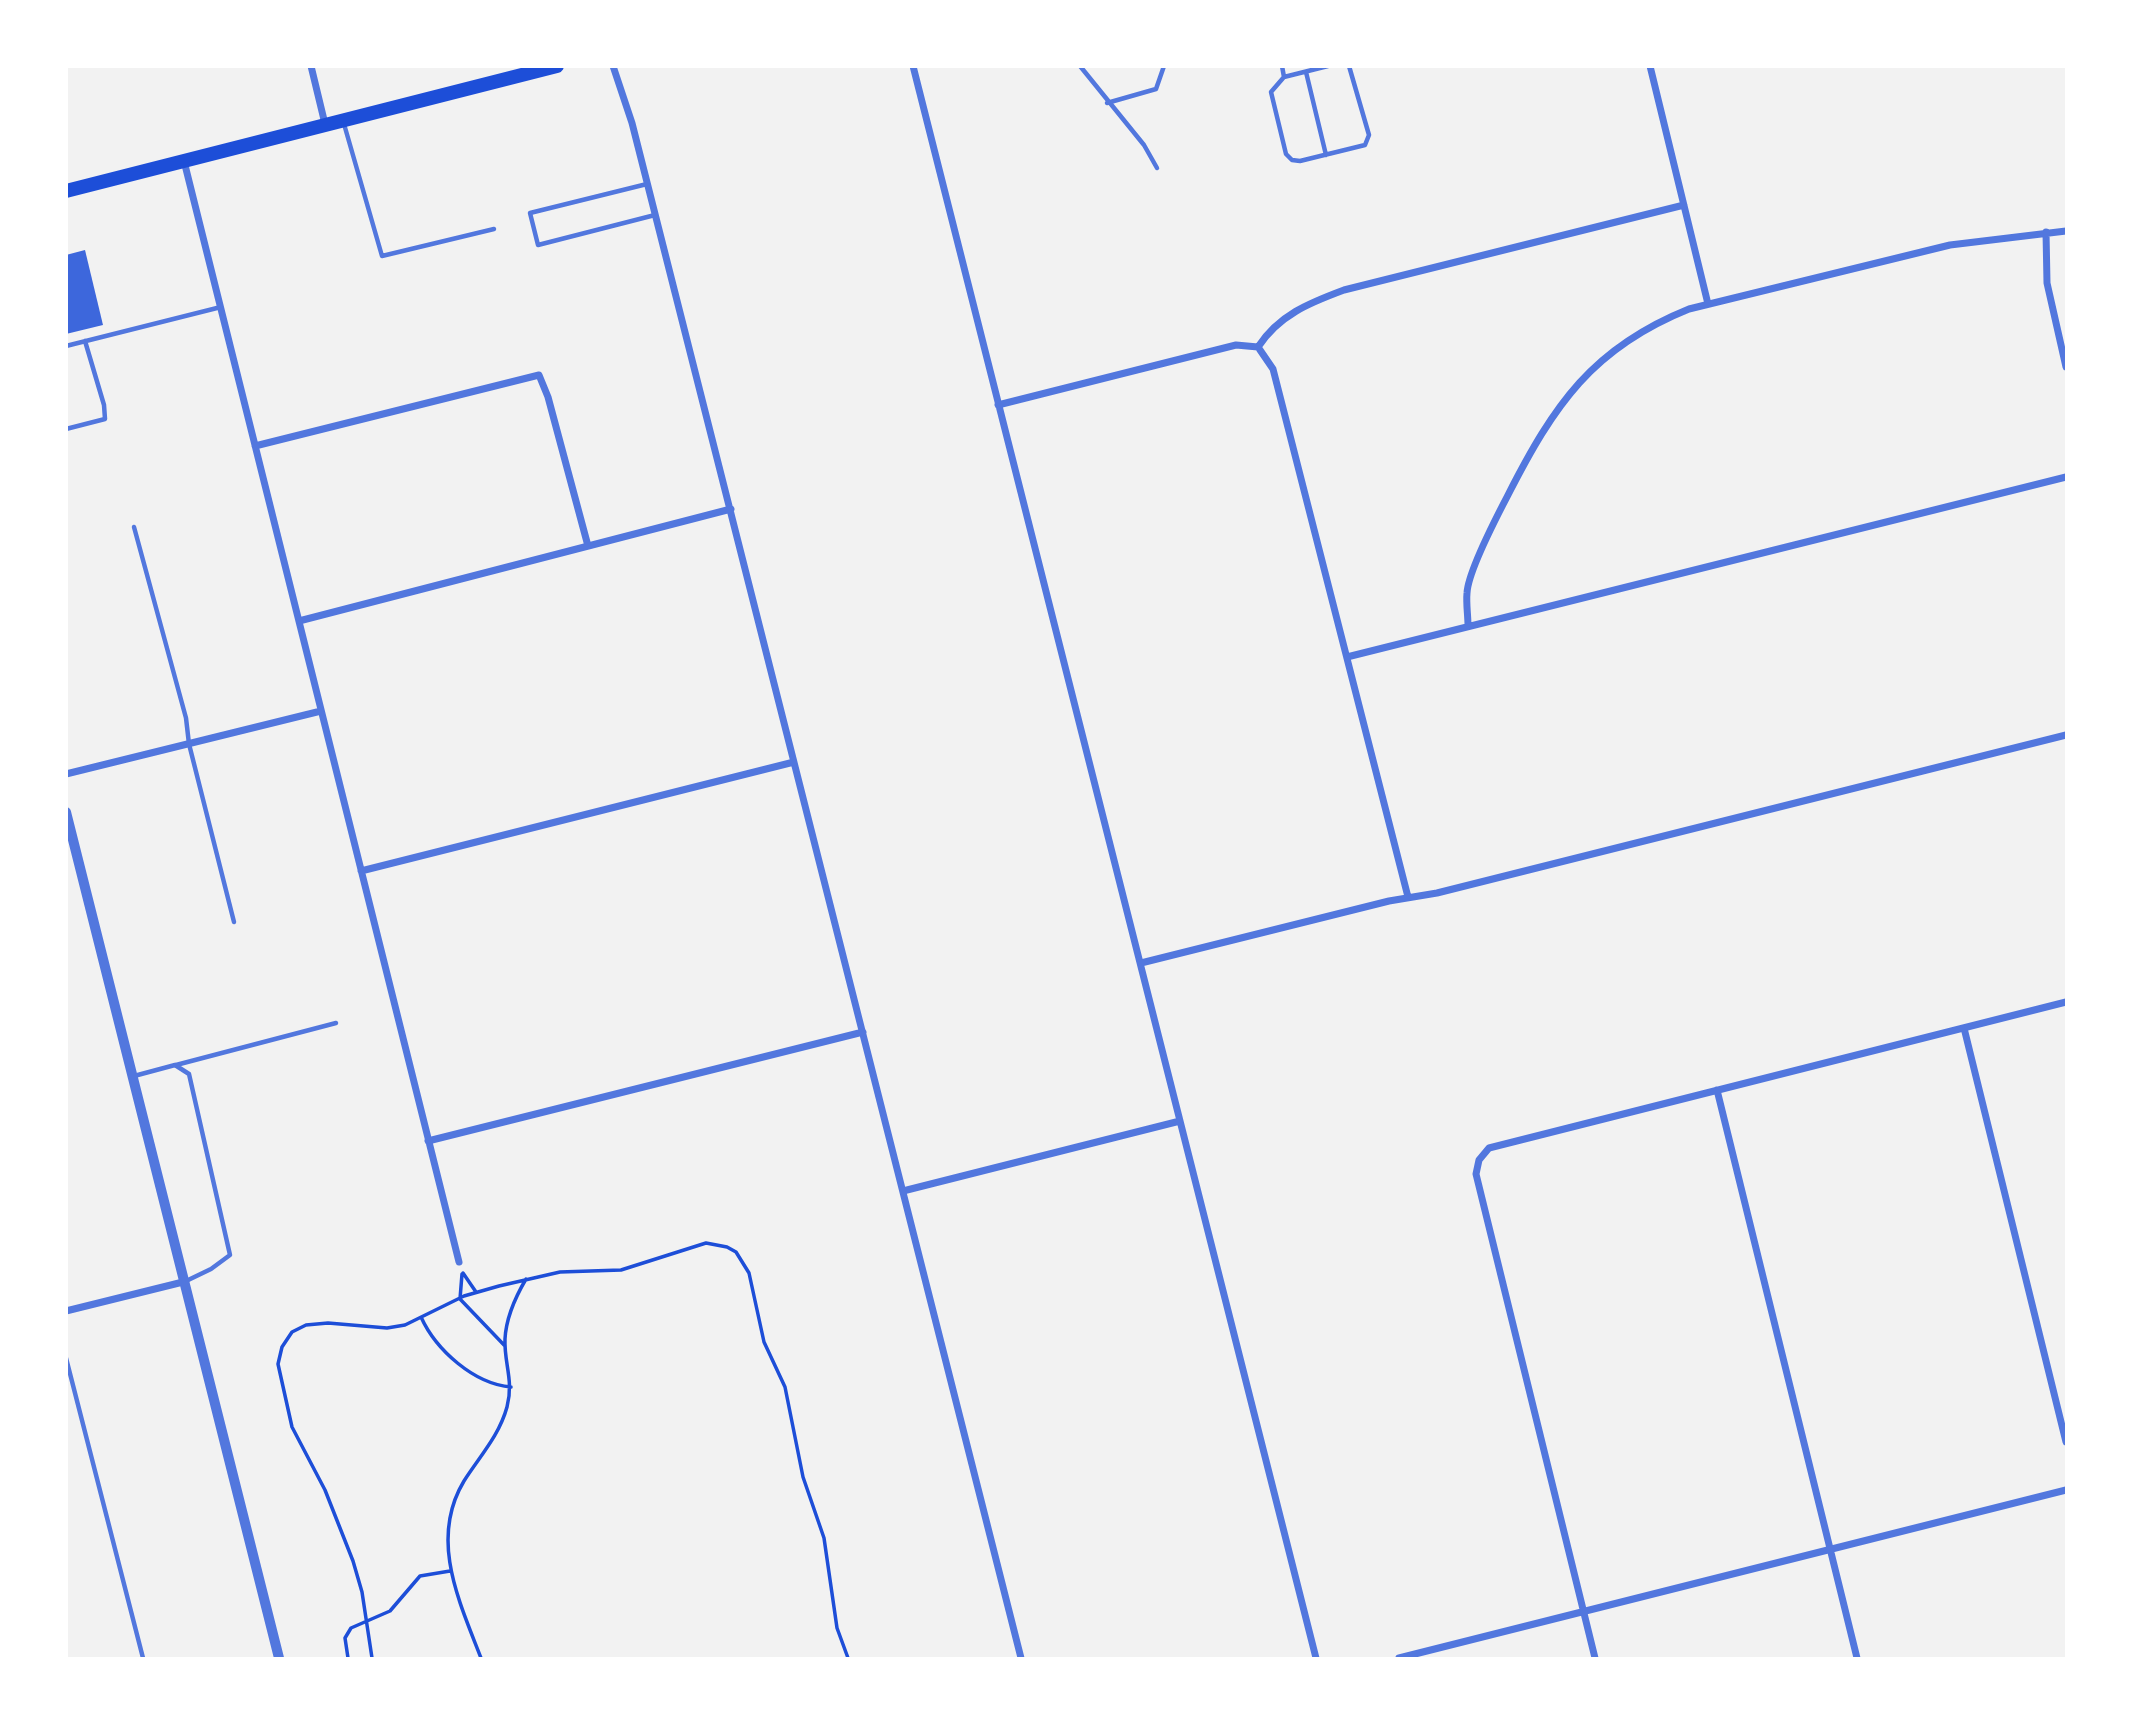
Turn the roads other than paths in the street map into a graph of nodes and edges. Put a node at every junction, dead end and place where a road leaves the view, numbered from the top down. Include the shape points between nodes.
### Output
1 (311, 66) edge
2 (557, 66) edge
3 (613, 66) edge
4 (913, 66) edge
5 (1080, 66) edge
6 (1164, 66) edge
7 (1282, 66) edge
8 (1328, 66) edge
9 (1349, 66) edge
10 (1650, 66) edge
11 (1306, 72) junction
12 (1284, 77) junction
13 (1107, 103) junction
14 (342, 120) junction
15 (325, 124) junction
16 (1326, 155) junction
17 (184, 160) junction
18 (1157, 168) dead end
19 (647, 184) junction
20 (66, 191) edge
21 (1684, 205) junction
22 (655, 215) junction
23 (494, 229) dead end
24 (2067, 231) edge
25 (2046, 232) junction
26 (1708, 304) junction
27 (221, 307) junction
28 (85, 341) junction
29 (66, 346) edge
30 (1258, 347) junction
31 (2067, 367) edge
32 (998, 405) junction
33 (66, 429) edge
34 (255, 446) junction
35 (2067, 477) edge
36 (730, 509) junction
37 (134, 527) dead end
38 (588, 546) junction
39 (299, 621) junction
40 (1468, 626) junction
41 (1347, 657) junction
42 (321, 711) junction
43 (2067, 735) edge
44 (189, 744) junction
45 (794, 762) junction
46 (66, 774) edge
47 (66, 812) edge
48 (361, 872) junction
49 (1408, 897) junction
50 (234, 922) dead end
51 (1141, 963) junction
52 (2067, 1002) edge
53 (336, 1023) dead end
54 (1964, 1028) junction
55 (863, 1032) junction
56 (175, 1065) junction
57 (134, 1076) junction
58 (1717, 1090) junction
59 (1181, 1121) junction
60 (428, 1142) junction
61 (904, 1191) junction
62 (459, 1262) road end
63 (184, 1282) junction
64 (66, 1311) edge
65 (66, 1358) edge
66 (2067, 1443) edge
67 (2067, 1490) edge
68 (1831, 1548) junction
69 (1585, 1612) junction
70 (143, 1658) edge
71 (279, 1658) edge
72 (1021, 1658) edge
73 (1316, 1658) edge
74 (1399, 1658) edge
75 (1595, 1658) edge
76 (1857, 1658) edge

1 - 15 street
2 - 14 main road
3 - 19 street
4 - 32 street
5 - 13 lane
6 - 13 lane via 1156,89
7 - 12 lane
8 - 11 lane
9 - 16 lane via 1369,135 1365,145
10 - 21 street
11 - 12 lane
11 - 16 lane
12 - 16 lane via 1271,92 1286,154 1300,161
13 - 18 lane via 1144,145
14 - 15 main road
14 - 23 lane via 382,256
15 - 17 main road
17 - 20 main road
17 - 27 street
19 - 22 street
19 - 22 lane via 530,213 538,245
21 - 26 street
21 - 30 street via 1344,290 1291,312 1266,333
22 - 36 street
24 - 25 street
25 - 26 street via 1950,245
25 - 31 street via 2048,283
26 - 40 street via 1655,323 1628,339 1558,407 1497,515 1467,591
27 - 28 lane
27 - 34 street
28 - 29 lane
28 - 33 lane via 105,419
30 - 32 street via 1236,345
30 - 41 street via 1273,369
32 - 51 street
34 - 38 street via 540,375
34 - 39 street
35 - 40 street
36 - 38 street
36 - 45 street
37 - 44 lane
38 - 39 street
39 - 42 street
40 - 41 street
41 - 49 street
42 - 44 street
42 - 48 street
43 - 49 street
44 - 46 street
44 - 50 lane
45 - 48 street
45 - 55 street
47 - 57 street
48 - 60 street
49 - 51 street
51 - 59 street
52 - 54 street
53 - 56 lane
54 - 58 street
54 - 66 street
55 - 60 street
55 - 61 street
56 - 57 lane
56 - 63 lane via 189,1074 230,1255
57 - 63 street
58 - 68 street
58 - 69 street via 1489,1148 1479,1160 1476,1174 1487,1222
59 - 61 street
59 - 73 street
60 - 62 street
61 - 72 street
63 - 64 street
63 - 71 street
65 - 70 lane
67 - 68 street
68 - 69 street
68 - 76 street
69 - 74 street
69 - 75 street

